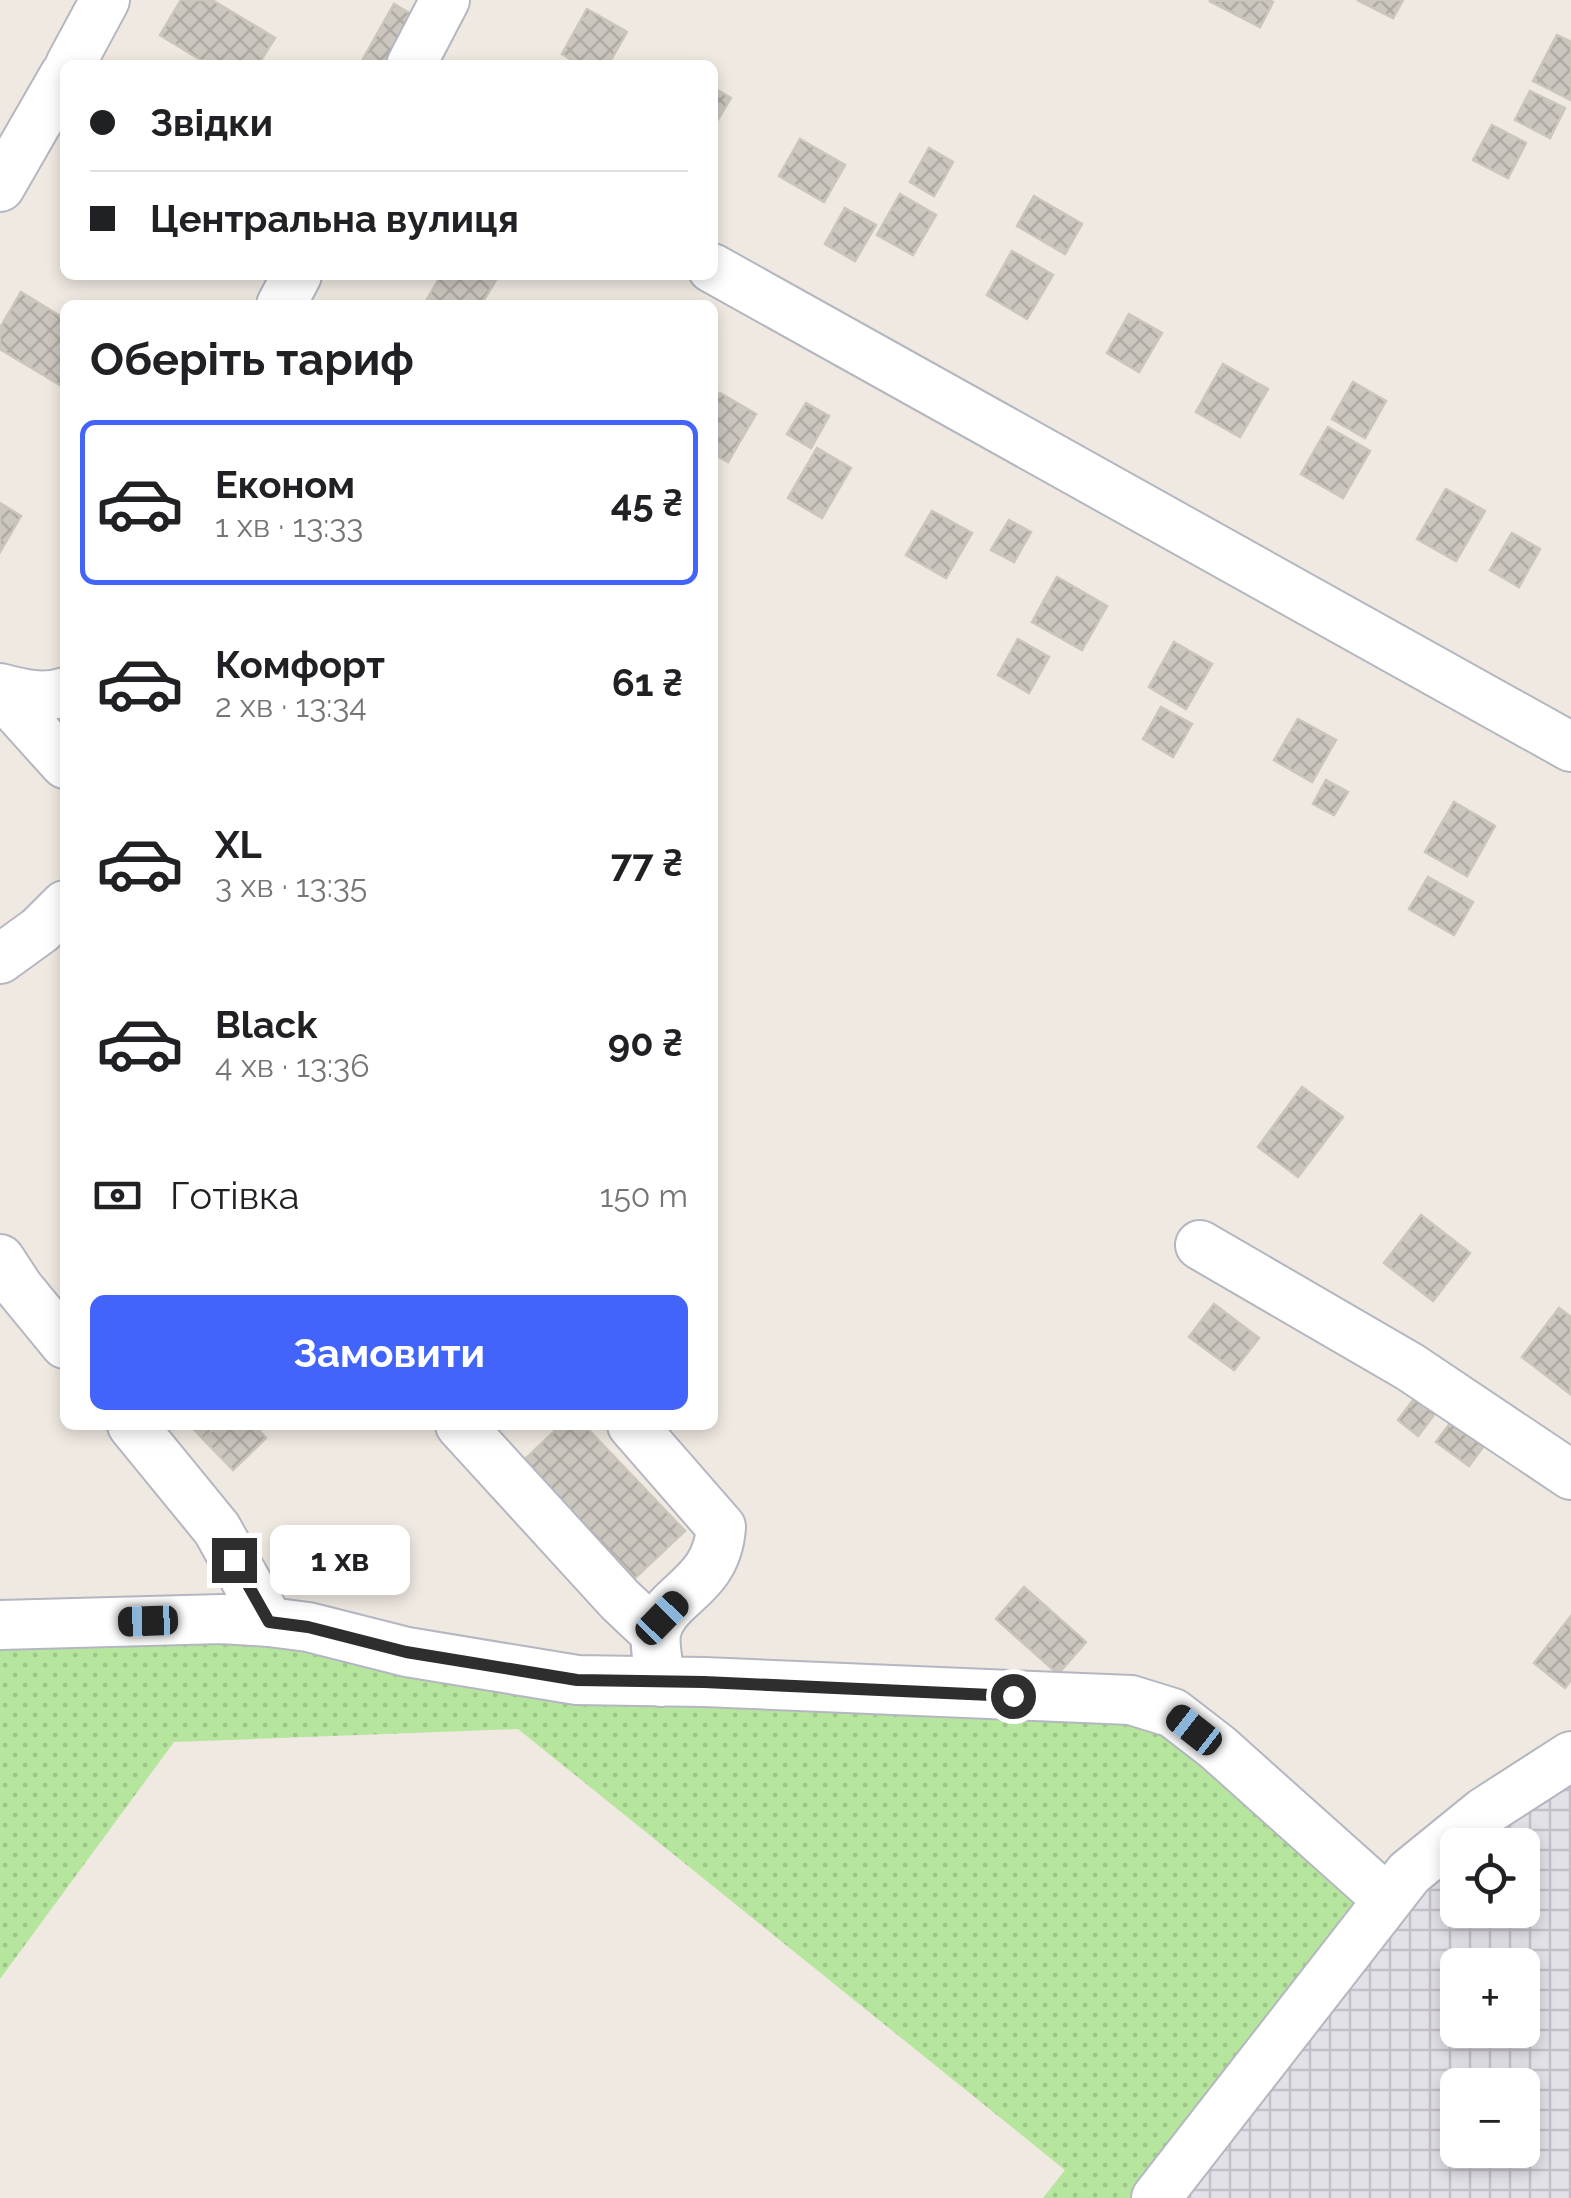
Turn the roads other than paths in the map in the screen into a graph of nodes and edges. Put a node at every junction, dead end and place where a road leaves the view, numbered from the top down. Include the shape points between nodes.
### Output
1 (104, 0) edge
2 (444, 0) edge
3 (73, 60) edge
4 (414, 60) edge
5 (60, 83) edge
6 (0, 187) edge
7 (718, 271) edge
8 (0, 690) edge
9 (60, 694) edge
10 (1571, 747) edge
11 (60, 758) edge
12 (60, 910) edge
13 (0, 959) edge
14 (1200, 1245) dead end
15 (0, 1258) edge
16 (60, 1338) edge
17 (136, 1430) edge
18 (636, 1430) edge
19 (482, 1433) edge
20 (1571, 1475) edge
21 (269, 1622) junction
22 (0, 1625) edge
23 (656, 1634) junction
24 (660, 1682) junction
25 (1571, 1756) edge
26 (1388, 1900) junction
27 (1156, 2198) edge

1 - 3 street
2 - 4 street
5 - 6 street
7 - 10 street
8 - 9 street
8 - 11 street
12 - 13 street
14 - 20 street via 1410,1367
15 - 16 street
17 - 21 street via 217,1529
18 - 23 street via 721,1526 711,1568 662,1618
19 - 23 street
21 - 22 street
21 - 24 street via 577,1680
23 - 24 street
24 - 26 street via 1131,1700 1187,1724
25 - 26 street via 1484,1812 1409,1873
26 - 27 street

